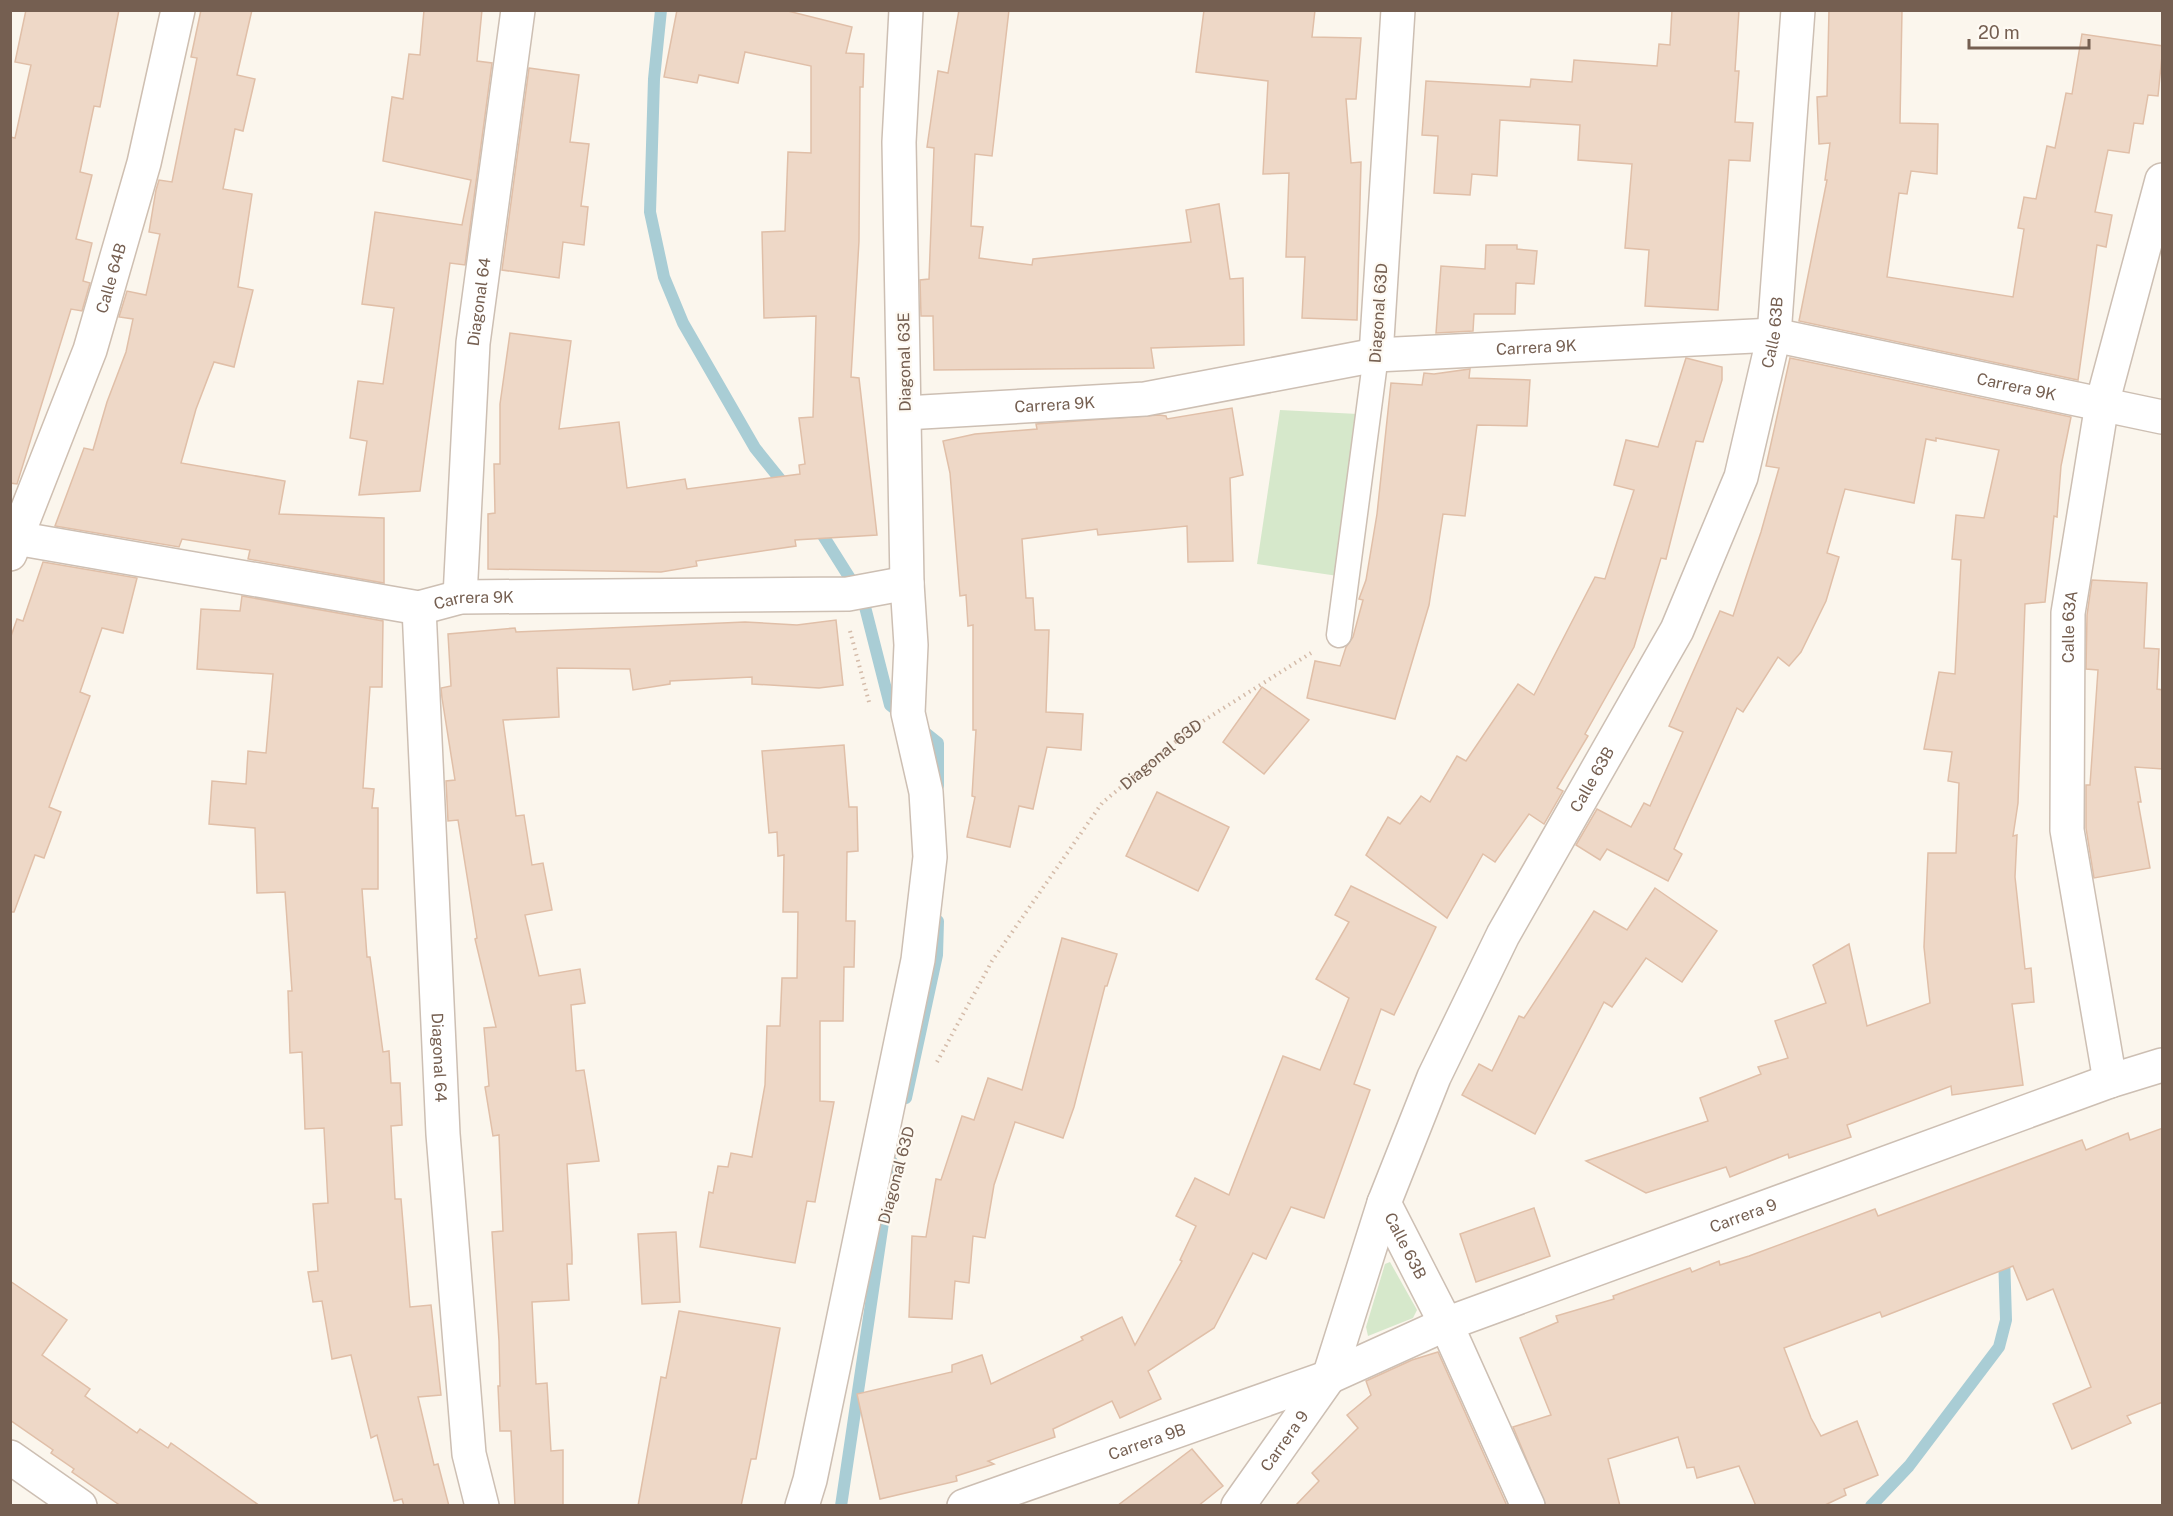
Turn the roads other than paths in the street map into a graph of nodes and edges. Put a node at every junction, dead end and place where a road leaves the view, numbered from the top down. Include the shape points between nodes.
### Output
1 (178, 10) edge
2 (518, 10) edge
3 (906, 10) edge
4 (1398, 10) edge
5 (1798, 10) edge
6 (2163, 180) edge
7 (1774, 335) junction
8 (1376, 355) junction
9 (2102, 404) junction
10 (905, 413) junction
11 (2163, 417) edge
12 (13, 543) edge
13 (907, 583) junction
14 (460, 597) junction
15 (419, 608) junction
16 (1339, 635) road end
17 (908, 713) joint
18 (2163, 1065) edge
19 (2110, 1081) junction
20 (1384, 1203) junction
21 (1446, 1324) junction
22 (1329, 1377) junction
23 (10, 1457) edge
24 (80, 1506) edge
25 (482, 1506) edge
26 (802, 1506) edge
27 (964, 1506) edge
28 (1238, 1506) edge
29 (1528, 1506) edge

1 - 12 street, Calle 64B via 144,163 90,350
2 - 14 street, Diagonal 64 via 473,343
3 - 10 street, Diagonal 63E via 899,142
4 - 8 street, Diagonal 63D
5 - 7 street, Calle 63B
6 - 9 street, Calle 63A
7 - 8 street, Carrera 9K
7 - 9 street, Carrera 9K
7 - 20 street, Calle 63B via 1741,477 1677,630 1503,935 1434,1077
8 - 10 street, Carrera 9K via 1145,399
8 - 16 lane, Diagonal 63D
9 - 11 street, Carrera 9K
9 - 19 street, Calle 63A via 2068,613 2067,830
10 - 13 street, Diagonal 63E
12 - 15 street, Carrera 9K
13 - 14 street, Carrera 9K via 853,593
13 - 17 street, Diagonal 63E via 911,645
14 - 15 street, Carrera 9K
15 - 25 street, Diagonal 64 via 443,1134 469,1454
17 - 26 street, Diagonal 63D via 926,792 930,857 918,960
18 - 19 street, Carrera 9
19 - 21 street, Carrera 9
20 - 21 street, Calle 63B
20 - 22 street, Carrera 9
21 - 22 street, Carrera 9
21 - 29 street, Calle 63B
22 - 27 street, Carrera 9B
22 - 28 street, Carrera 9
23 - 24 street

